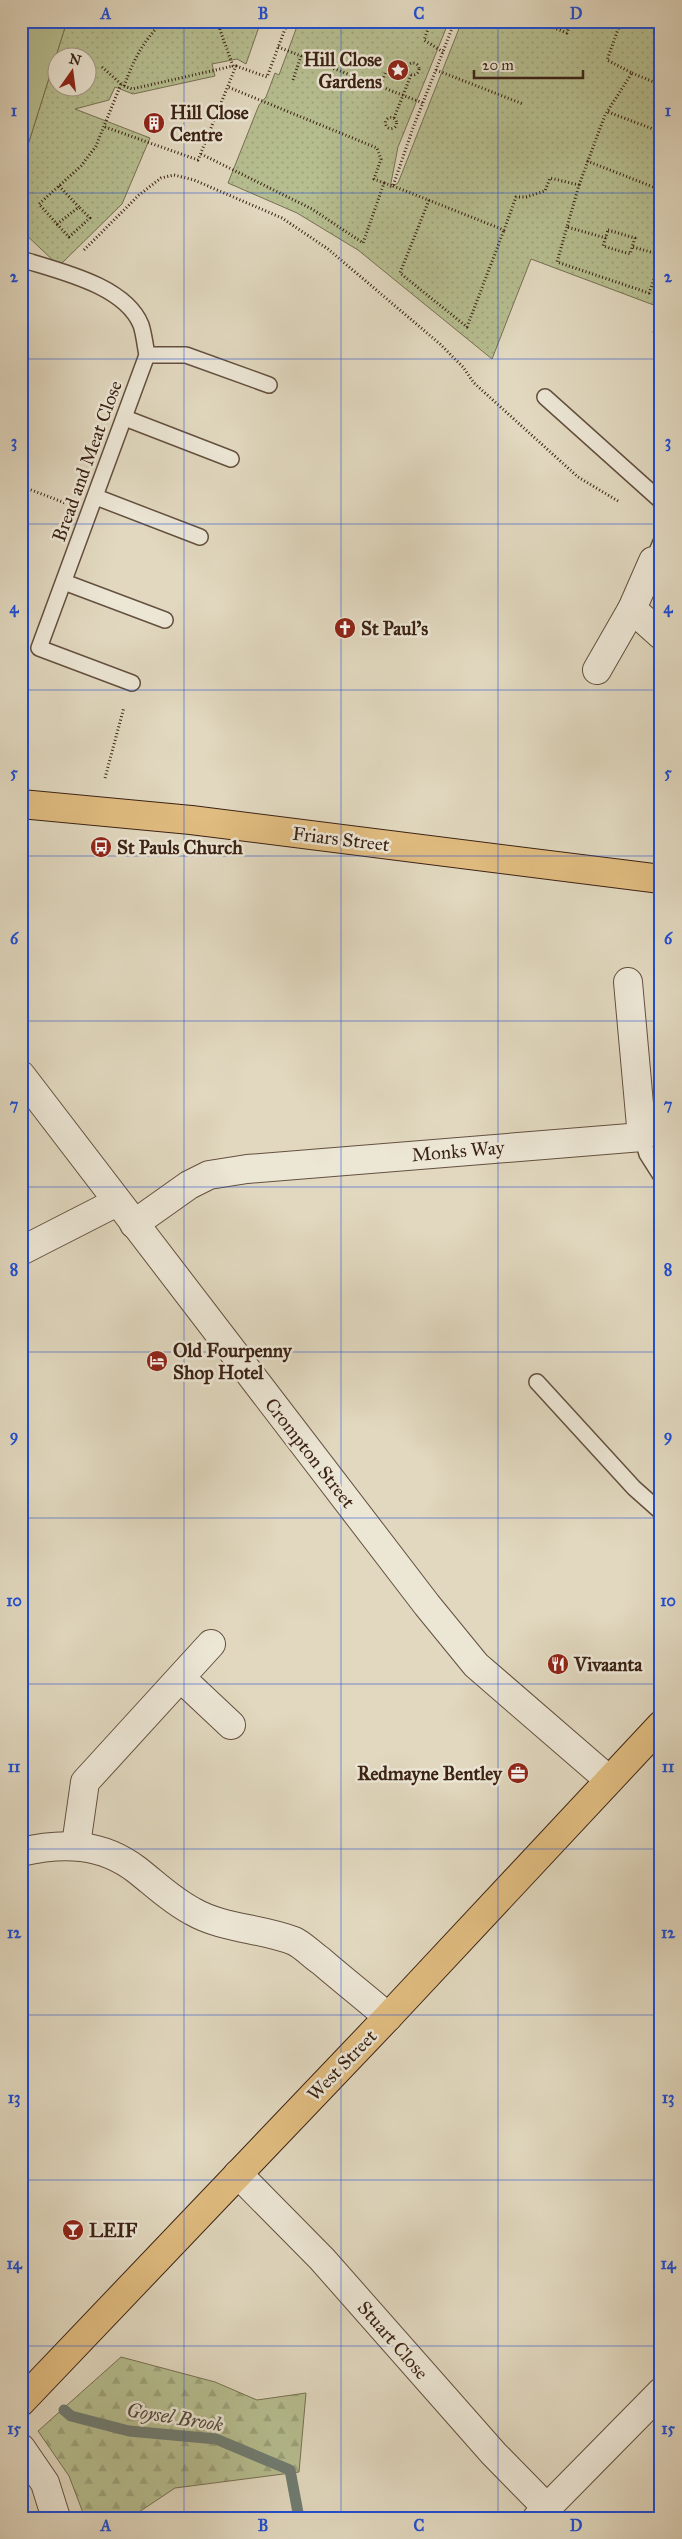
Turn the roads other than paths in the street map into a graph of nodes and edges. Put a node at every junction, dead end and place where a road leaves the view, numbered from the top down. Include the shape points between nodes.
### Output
1 (21, 259) edge
2 (147, 355) junction
3 (269, 385) dead end
4 (545, 396) dead end
5 (124, 418) junction
6 (231, 459) dead end
7 (96, 497) junction
8 (661, 501) edge
9 (200, 537) dead end
10 (657, 551) edge
11 (64, 582) junction
12 (632, 609) junction
13 (165, 620) dead end
14 (661, 635) edge
15 (598, 670) dead end
16 (132, 683) road end
17 (21, 804) edge
18 (661, 879) edge
19 (628, 982) dead end
20 (21, 1075) edge
21 (642, 1137) junction
22 (661, 1176) edge
23 (117, 1202) junction
24 (134, 1224) junction
25 (21, 1251) edge
26 (537, 1382) dead end
27 (661, 1512) edge
28 (211, 1644) dead end
29 (181, 1678) junction
30 (231, 1724) dead end
31 (661, 1725) edge
32 (609, 1780) junction
33 (76, 1845) junction
34 (21, 1852) edge
35 (388, 2017) junction
36 (238, 2174) junction
37 (661, 2392) edge
38 (21, 2402) edge
39 (21, 2448) edge
40 (542, 2513) edge
41 (56, 2518) edge

1 - 2 lane via 63,272 114,294 140,323
2 - 3 lane via 186,355
2 - 5 lane, Bread and Meat Close
4 - 8 lane
5 - 6 lane
5 - 7 lane, Bread and Meat Close
7 - 9 lane
7 - 11 lane, Bread and Meat Close
10 - 12 street
11 - 13 lane
11 - 16 lane, Bread and Meat Close via 39,648
12 - 14 street
12 - 15 street
17 - 18 main road, Friars Street via 191,820
19 - 21 street
20 - 23 street, Crompton Street
21 - 22 lane via 647,1154
21 - 24 street, Monks Way via 247,1168 209,1175 189,1185
23 - 24 street, Crompton Street
23 - 25 street
24 - 32 street, Crompton Street via 476,1665
26 - 27 lane via 634,1488
28 - 29 street
29 - 30 street
29 - 33 street via 85,1782
31 - 32 main road, West Street
32 - 35 main road, West Street
33 - 34 street via 56,1845
33 - 35 street via 111,1854 192,1911 230,1925 270,1932 296,1942
35 - 36 main road, West Street
36 - 38 main road, West Street
36 - 40 street, Stuart Close via 322,2259
37 - 40 street, Stuart Close
39 - 41 street via 45,2483

